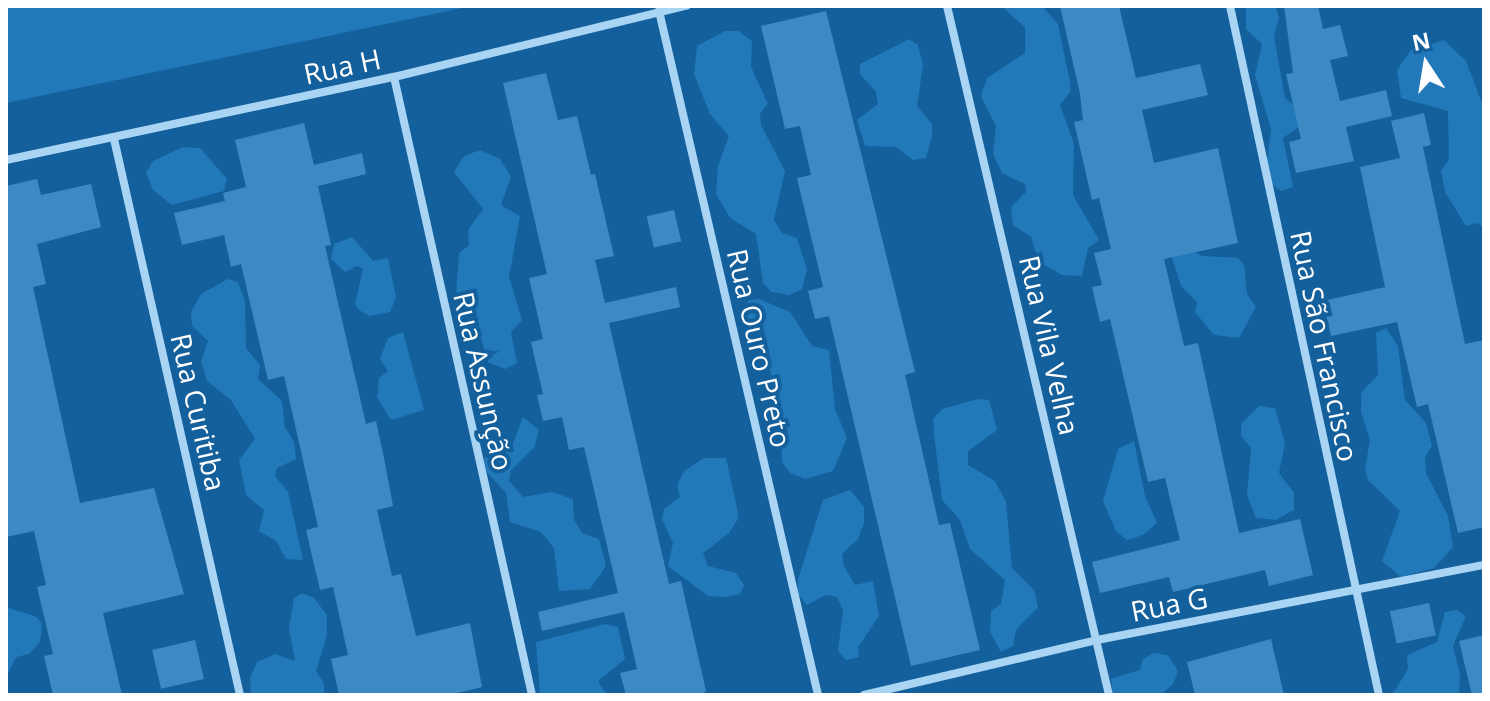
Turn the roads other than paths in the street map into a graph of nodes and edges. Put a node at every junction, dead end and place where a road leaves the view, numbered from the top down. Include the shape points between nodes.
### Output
1 (686, 6) edge
2 (947, 6) edge
3 (1230, 6) edge
4 (659, 11) junction
5 (394, 77) junction
6 (114, 139) junction
7 (6, 160) edge
8 (1484, 565) edge
9 (1354, 592) junction
10 (1097, 640) junction
11 (240, 695) edge
12 (532, 695) edge
13 (818, 695) edge
14 (864, 695) edge
15 (1109, 695) edge
16 (1379, 695) edge

1 - 4 street, Rua H
2 - 10 street, Rua Vila Velha
3 - 9 street, Rua São Francisco
4 - 5 street, Rua H
4 - 13 street, Rua Ouro Preto
5 - 6 street, Rua H
5 - 12 street, Rua Assunção
6 - 7 street, Rua H
6 - 11 street, Rua Curitiba
8 - 9 street, Rua G
9 - 10 street, Rua G
9 - 16 street, Rua São Francisco
10 - 14 street, Rua G
10 - 15 street, Rua Vila Velha

